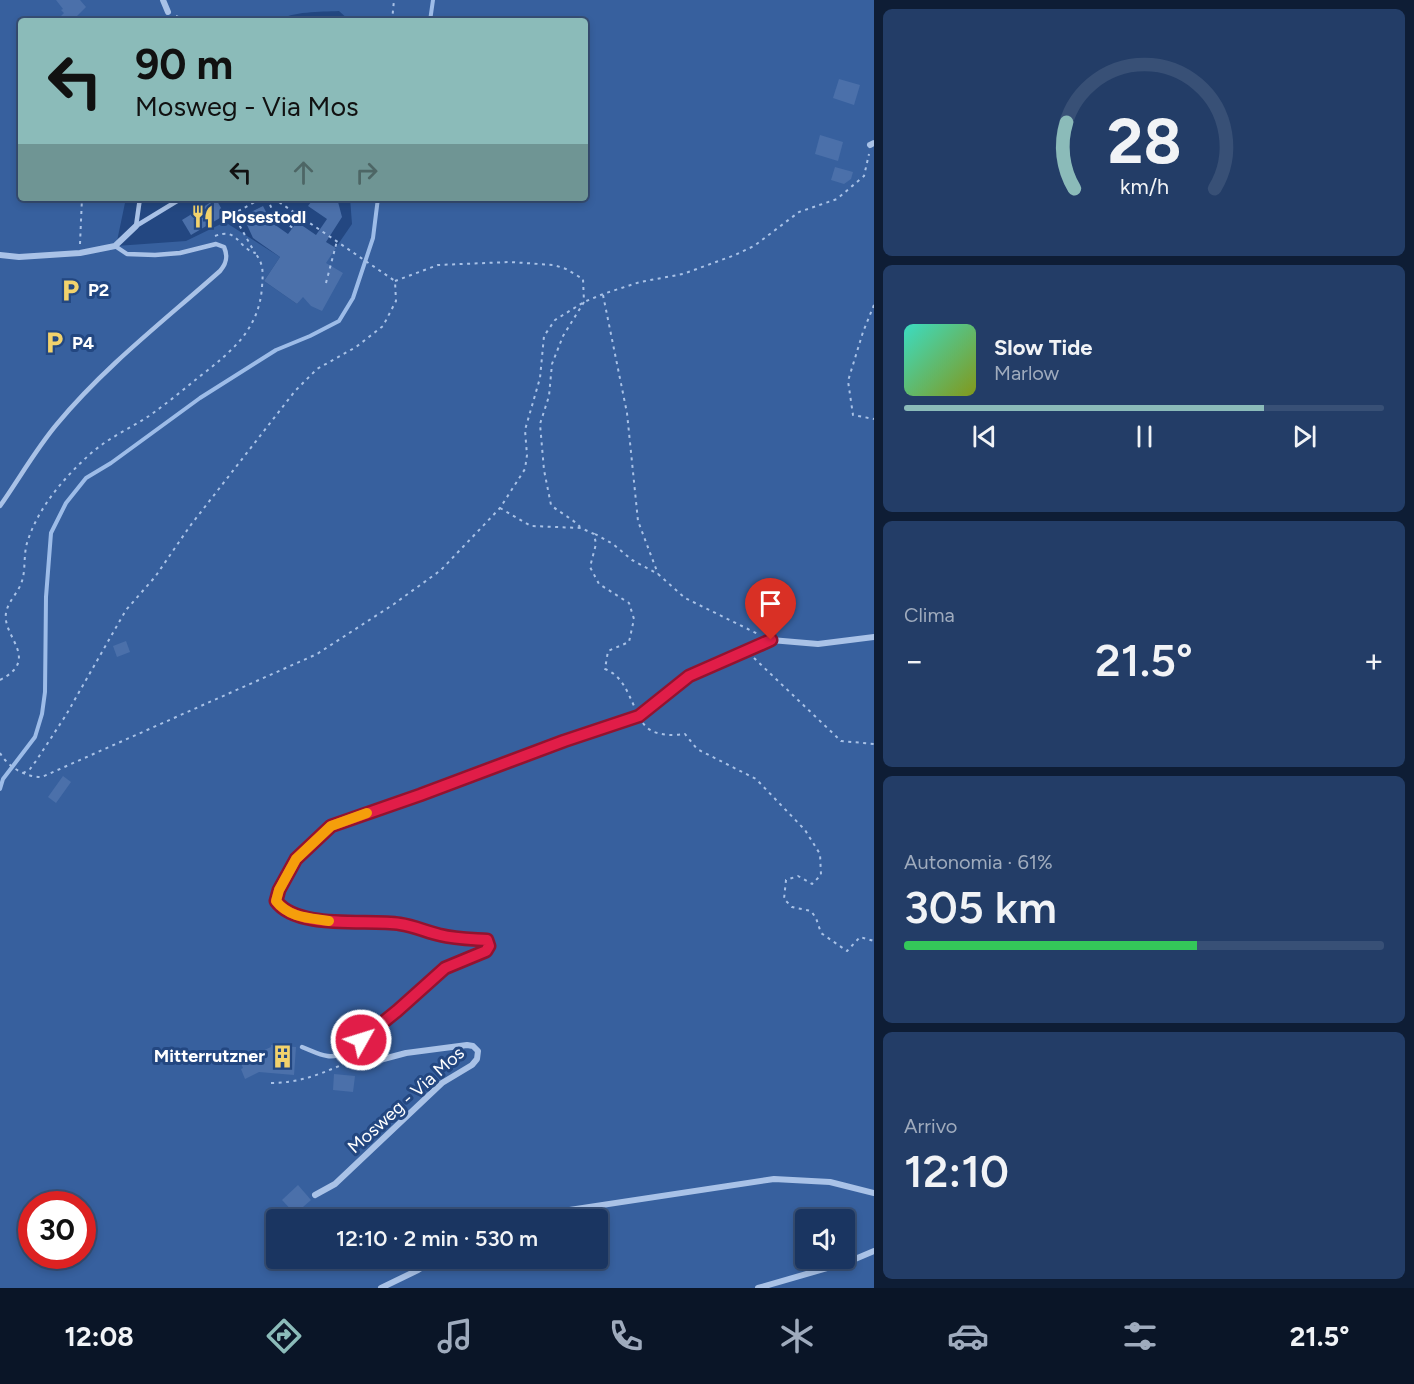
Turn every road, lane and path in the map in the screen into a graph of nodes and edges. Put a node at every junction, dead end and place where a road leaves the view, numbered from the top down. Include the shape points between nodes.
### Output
1 (163, 0) edge
2 (394, 0) edge
3 (168, 12) joint
4 (181, 18) edge
5 (392, 18) edge
6 (872, 144) edge
7 (82, 201) edge
8 (140, 201) edge
9 (177, 201) edge
10 (257, 201) edge
11 (268, 201) edge
12 (277, 201) edge
13 (136, 226) junction
14 (293, 228) dead end
15 (338, 242) junction
16 (211, 245) junction
17 (115, 246) junction
18 (80, 253) junction
19 (255, 253) junction
20 (0, 255) edge
21 (394, 280) junction
22 (326, 283) dead end
23 (603, 294) junction
24 (584, 302) junction
25 (874, 305) edge
26 (874, 419) edge
27 (0, 506) edge
28 (500, 508) junction
29 (581, 528) junction
30 (594, 534) junction
31 (658, 574) junction
32 (874, 637) edge
33 (771, 640) junction
34 (746, 650) junction
35 (0, 680) edge
36 (639, 716) junction
37 (874, 744) edge
38 (0, 753) edge
39 (23, 773) junction
40 (874, 941) edge
41 (302, 1047) dead end
42 (347, 1052) junction
43 (347, 1063) junction
44 (272, 1083) dead end
45 (874, 1193) edge
46 (315, 1195) dead end
47 (576, 1209) edge
48 (874, 1251) edge
49 (420, 1269) edge
50 (381, 1288) edge
51 (758, 1288) edge

1 - 3 street
2 - 5 path
3 - 4 path
6 - 23 path via 864,176 837,199 799,212 754,246 683,274
7 - 18 path
8 - 13 lane
9 - 13 lane
10 - 19 path via 233,214
11 - 14 path via 275,216
12 - 15 path
13 - 17 street
15 - 21 path
15 - 22 path
16 - 17 lane via 155,255 127,254
16 - 19 path via 211,237 227,233
16 - 27 lane via 224,247 225,265 82,396 56,425
17 - 18 street
18 - 20 street
19 - 35 path via 262,265 262,293 241,341 177,395 90,454 60,484 38,516 27,541 23,579 6,615 19,657 12,672
21 - 24 path via 438,265 554,265 583,279
21 - 39 path via 396,301 383,326 317,369 295,391 126,610 66,715 36,761
23 - 24 path
23 - 31 path via 627,413 638,521
24 - 28 path via 555,320 544,336 540,378 525,430 525,469
24 - 29 path via 563,336 552,364 549,396 540,424 551,505
25 - 26 path via 848,381 853,415
28 - 29 path via 531,526
28 - 39 path via 441,570 317,654 42,777
29 - 30 path
30 - 31 path
30 - 36 path via 596,544 590,567 599,584 629,603 634,619 628,642 608,651 605,669 615,673
31 - 33 path via 685,598
32 - 33 street via 818,644
33 - 34 street
34 - 36 street via 689,676
34 - 37 path via 841,741
36 - 40 path via 646,728 670,737 685,734 697,748 756,779 805,830 820,854 821,875 812,884 798,876 786,880 784,899 792,907 811,911 821,933 848,951 860,936
36 - 42 street via 331,826 296,859 276,901 292,915 402,924 443,936 487,940 489,946 486,951 445,968
38 - 39 path via 5,762
41 - 42 lane via 327,1057
42 - 43 street
43 - 44 path via 315,1077
43 - 46 street, Mosweg - Via Mos via 357,1066 406,1053 467,1045 478,1051 472,1065 442,1083 335,1184
45 - 47 street via 830,1182 774,1179
48 - 51 street
49 - 50 street

